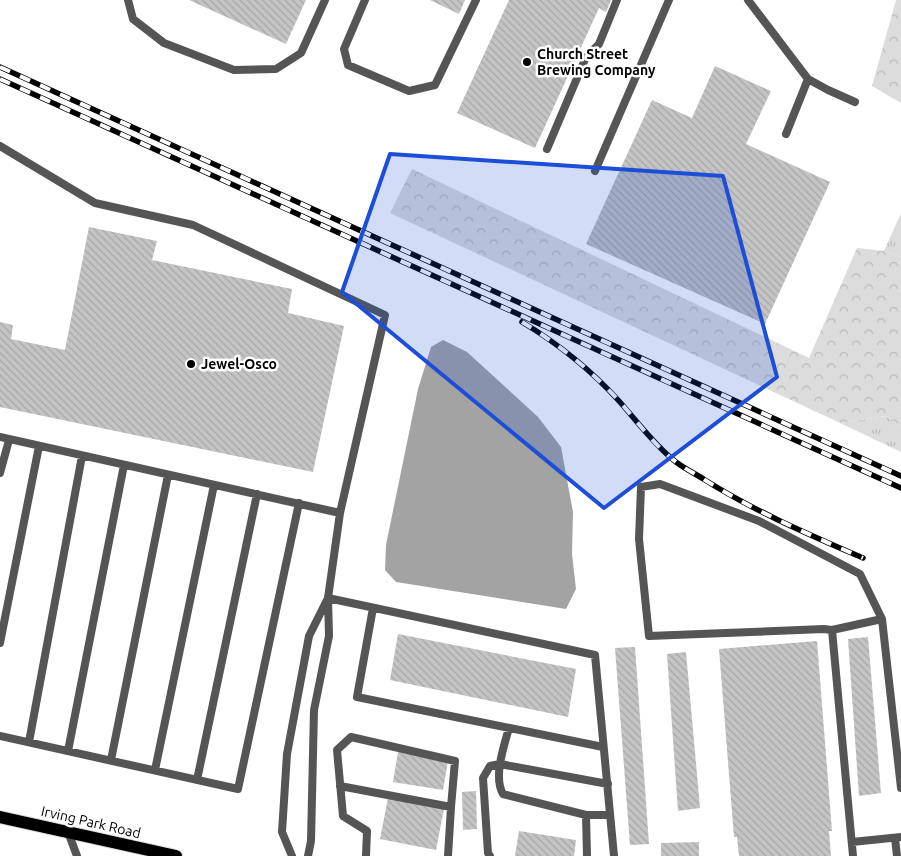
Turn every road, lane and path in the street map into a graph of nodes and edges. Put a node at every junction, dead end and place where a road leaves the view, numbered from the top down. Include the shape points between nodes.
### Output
1 (128, 0) edge
2 (325, 0) edge
3 (366, 0) edge
4 (476, 0) edge
5 (617, 0) edge
6 (669, 0) edge
7 (748, 0) edge
8 (808, 79) junction
9 (855, 102) dead end
10 (786, 134) dead end
11 (0, 146) edge
12 (547, 149) dead end
13 (595, 171) dead end
14 (0, 437) edge
15 (9, 440) junction
16 (40, 446) junction
17 (82, 456) junction
18 (124, 465) junction
19 (0, 473) edge
20 (168, 475) junction
21 (214, 485) junction
22 (256, 494) junction
23 (299, 504) junction
24 (340, 513) junction
25 (328, 598) junction
26 (373, 608) junction
27 (882, 619) junction
28 (832, 630) junction
29 (0, 643) edge
30 (509, 728) junction
31 (0, 736) edge
32 (29, 742) junction
33 (604, 747) junction
34 (68, 751) junction
35 (111, 760) junction
36 (500, 764) junction
37 (155, 770) junction
38 (197, 780) junction
39 (608, 784) junction
40 (340, 786) junction
41 (901, 788) edge
42 (451, 807) junction
43 (610, 815) junction
44 (586, 816) junction
45 (0, 817) edge
46 (68, 832) junction
47 (898, 838) edge
48 (852, 842) junction
49 (144, 853) edge
50 (171, 855) edge
51 (77, 856) edge
52 (292, 856) edge
53 (308, 856) edge
54 (366, 856) edge
55 (448, 856) edge
56 (490, 856) edge
57 (587, 856) edge
58 (614, 856) edge
59 (853, 856) edge
60 (897, 856) edge

1 - 2 lane via 133,19 164,43 234,70 276,69 301,53
3 - 4 lane via 344,49 348,65 409,90 435,85
5 - 12 lane via 599,44 586,57
6 - 13 lane
7 - 8 lane
8 - 9 lane
8 - 10 lane
11 - 24 lane via 95,203 193,225 385,315
14 - 15 lane
15 - 16 lane
15 - 19 lane
16 - 17 lane
16 - 29 lane
17 - 18 lane
17 - 32 lane
18 - 20 lane
18 - 34 lane
20 - 21 lane
20 - 35 lane
21 - 22 lane
21 - 37 lane
22 - 23 lane
22 - 38 lane
23 - 24 lane
23 - 38 lane via 238,789
24 - 25 lane
25 - 26 lane
25 - 52 lane via 309,636 286,754 282,832
25 - 53 lane via 329,636 314,710
26 - 30 lane via 357,696
26 - 33 lane via 595,655
27 - 28 lane
27 - 28 lane via 860,574 760,521 660,484 641,487 639,538 649,636
27 - 41 lane
28 - 48 lane
30 - 33 lane
30 - 36 lane
31 - 32 lane
32 - 34 lane
33 - 39 lane
34 - 35 lane
35 - 37 lane
36 - 39 lane
36 - 44 lane via 499,788 503,794
36 - 56 lane via 490,766 483,778
37 - 38 lane
39 - 43 lane
40 - 42 lane
40 - 42 lane via 337,750 352,737 455,761
40 - 54 lane via 343,816 367,831
42 - 55 lane
43 - 44 lane
43 - 58 lane
44 - 57 lane
45 - 46 main road, Irving Park Road
46 - 49 main road, Irving Park Road
46 - 51 lane
47 - 48 lane
47 - 60 lane
48 - 59 lane
49 - 50 main road, Irving Park Road

